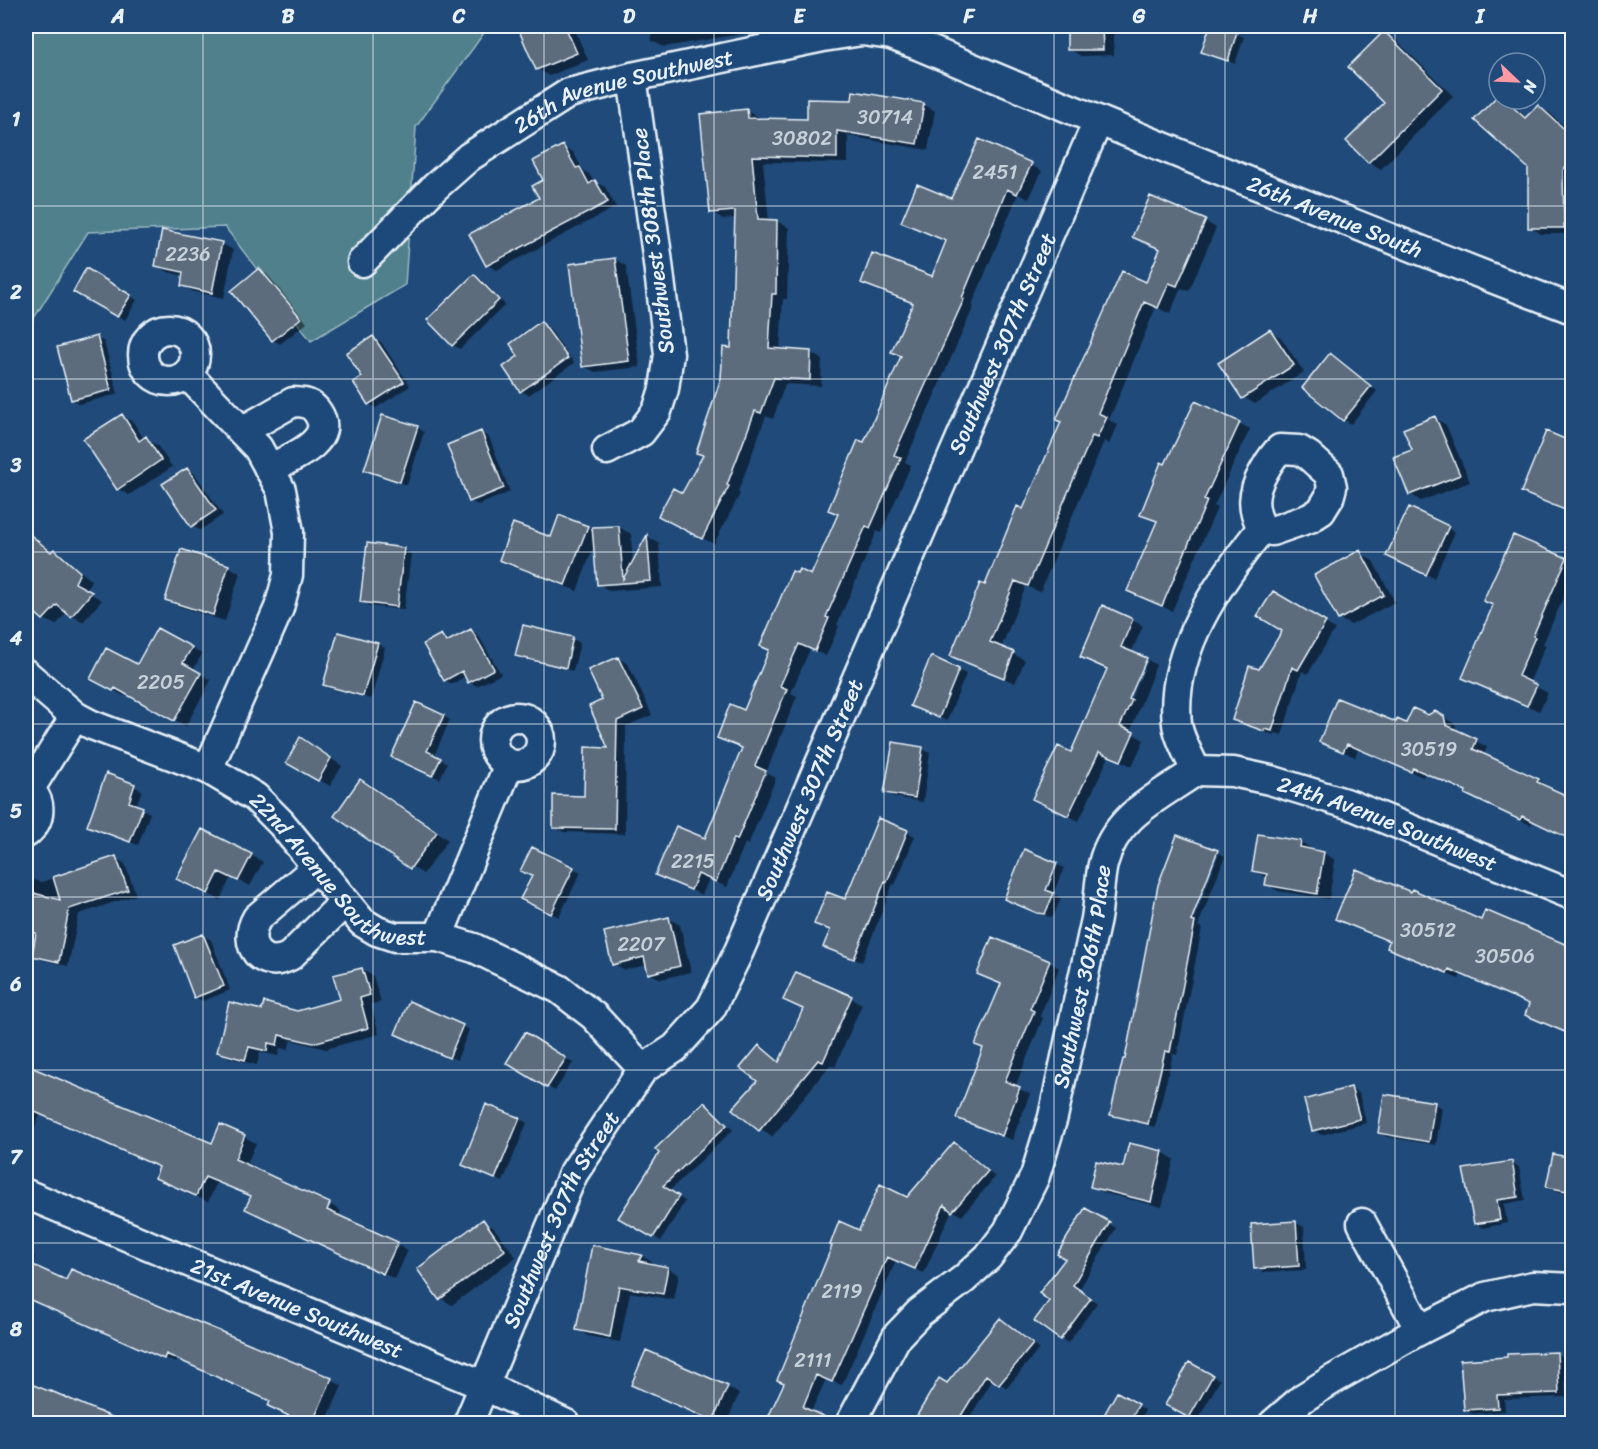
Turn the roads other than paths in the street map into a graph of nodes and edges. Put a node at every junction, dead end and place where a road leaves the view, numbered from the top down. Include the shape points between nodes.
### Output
1 (923, 36) edge
2 (632, 77) junction
3 (1098, 121) junction
4 (362, 262) dead end
5 (1572, 309) edge
6 (187, 374) dead end
7 (242, 431) junction
8 (607, 450) dead end
9 (269, 469) junction
10 (1262, 528) dead end
11 (26, 674) edge
12 (75, 716) junction
13 (509, 764) dead end
14 (208, 769) junction
15 (1196, 771) junction
16 (27, 789) edge
17 (26, 833) edge
18 (317, 867) junction
19 (1572, 895) edge
20 (345, 902) junction
21 (438, 937) junction
22 (643, 1069) junction
23 (26, 1194) edge
24 (1362, 1223) dead end
25 (1572, 1288) edge
26 (1420, 1330) junction
27 (484, 1386) junction
28 (468, 1424) edge
29 (566, 1424) edge
30 (849, 1424) edge
31 (1273, 1424) edge

1 - 2 street, 26th Avenue Southwest via 862,31
1 - 3 street, 26th Avenue Southwest
2 - 4 street, 26th Avenue Southwest via 569,93 469,158
2 - 8 street, Southwest 308th Place via 669,354 657,411 641,432
3 - 5 street, 26th Avenue South
3 - 22 street, Southwest 307th Street via 739,951 711,1008 675,1048
6 - 7 street
7 - 9 street via 258,448
7 - 9 street via 293,402 303,402 318,412 322,431 318,440
9 - 14 street via 281,490 289,532 288,575 279,608
10 - 15 street via 1214,593 1185,657 1177,725
11 - 12 street, 22nd Avenue Southwest
12 - 14 street, 22nd Avenue Southwest
12 - 16 street
13 - 21 street
14 - 18 street, 22nd Avenue Southwest via 255,797
15 - 19 street, 24th Avenue Southwest via 1233,772 1270,780 1351,805
15 - 30 street, Southwest 306th Place via 1132,814 1108,847 1053,1117 1035,1176 1008,1231 988,1257 897,1335
16 - 17 street via 38,803 39,812
18 - 20 street, 22nd Avenue Southwest
18 - 20 street via 257,918 250,938 254,948 268,959 283,960
20 - 21 street, 22nd Avenue Southwest via 377,932 395,938
21 - 22 street, 22nd Avenue Southwest via 474,948 559,989 594,1016
22 - 27 street, Southwest 307th Street via 573,1174
23 - 27 street, 21st Avenue Southwest
24 - 26 street
25 - 26 street via 1533,1286 1485,1297
26 - 31 street via 1303,1398
27 - 28 street, Southwest 307th Street
27 - 29 street, 21st Avenue Southwest

